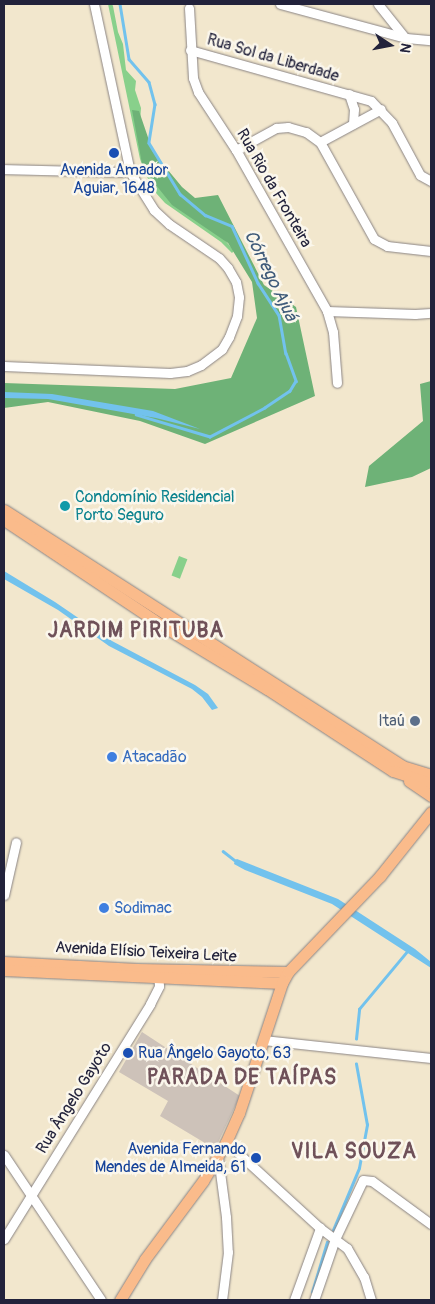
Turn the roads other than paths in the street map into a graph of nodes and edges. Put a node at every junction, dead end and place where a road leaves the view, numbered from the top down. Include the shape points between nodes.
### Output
1 (94, 4) edge
2 (280, 4) edge
3 (378, 4) edge
4 (189, 8) dead end
5 (406, 38) junction
6 (431, 40) edge
7 (190, 50) junction
8 (349, 94) junction
9 (381, 109) junction
10 (352, 124) junction
11 (320, 142) junction
12 (236, 150) junction
13 (4, 169) edge
14 (130, 172) junction
15 (431, 180) edge
16 (431, 251) edge
17 (327, 311) junction
18 (431, 313) edge
19 (4, 366) edge
20 (336, 383) dead end
21 (4, 510) edge
22 (4, 520) edge
23 (393, 771) junction
24 (431, 775) edge
25 (431, 783) edge
26 (431, 796) edge
27 (431, 812) edge
28 (16, 842) dead end
29 (4, 895) edge
30 (4, 962) edge
31 (38, 968) junction
32 (4, 970) edge
33 (158, 974) junction
34 (285, 978) junction
35 (264, 1040) junction
36 (431, 1058) edge
37 (226, 1142) junction
38 (4, 1155) edge
39 (218, 1157) junction
40 (31, 1197) junction
41 (431, 1224) edge
42 (320, 1228) junction
43 (4, 1239) edge
44 (335, 1239) junction
45 (100, 1300) edge
46 (120, 1300) edge
47 (222, 1300) edge
48 (294, 1300) edge
49 (314, 1300) edge
50 (371, 1300) edge

1 - 14 street
2 - 5 street
3 - 5 street
4 - 7 street, Rua Rio da Fronteira
5 - 6 street
7 - 8 street, Rua Sol da Liberdade
7 - 12 street, Rua Rio da Fronteira via 198,92
8 - 9 street, Rua Sol da Liberdade via 372,101
8 - 10 street, Rua Sol da Liberdade via 354,109
9 - 10 street
9 - 15 street, Rua Sol da Liberdade via 401,137 420,175
10 - 11 street
11 - 12 street via 306,132 282,126
11 - 16 street via 374,239 387,246
12 - 17 street, Rua Rio da Fronteira
13 - 14 street
14 - 19 street via 154,210 219,258 236,282 239,297 237,316 222,349 202,365 170,373
17 - 18 street
17 - 20 street, Rua Rio da Fronteira via 333,332
21 - 24 main road via 402,766
22 - 23 main road via 166,628
23 - 25 main road
23 - 26 main road
27 - 34 main road via 396,858
28 - 29 street
30 - 31 main road, Avenida Elísio Teixeira Leite
31 - 32 main road, Avenida Elísio Teixeira Leite
31 - 33 main road, Avenida Elísio Teixeira Leite
33 - 34 main road, Avenida Elísio Teixeira Leite
33 - 40 street, Rua Ângelo Gayoto via 159,986 150,1004
34 - 35 main road
35 - 36 street
35 - 37 main road via 240,1113
37 - 39 main road
37 - 42 street
38 - 40 street
39 - 46 main road via 144,1260
39 - 47 street via 228,1252
40 - 43 street, Rua Ângelo Gayoto
40 - 45 street
41 - 44 street via 372,1181 363,1180
42 - 44 street
42 - 48 street
44 - 49 street
44 - 50 street via 356,1260

